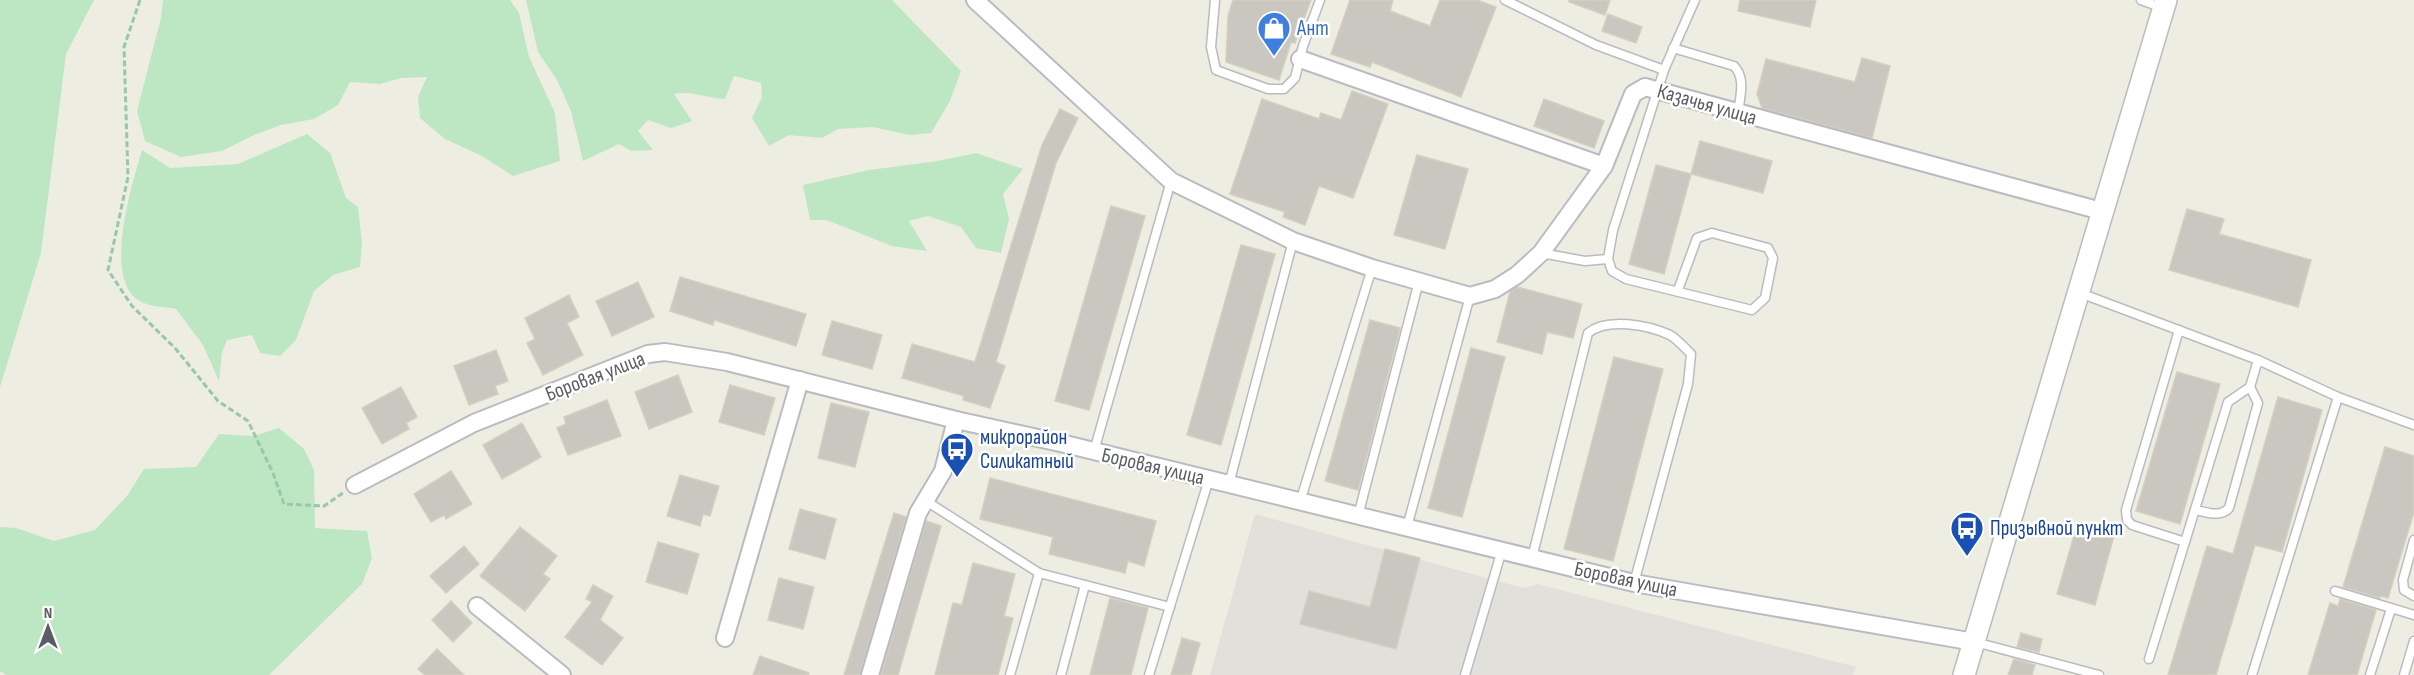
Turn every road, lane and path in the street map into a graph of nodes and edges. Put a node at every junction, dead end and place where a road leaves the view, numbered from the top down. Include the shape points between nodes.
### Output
1 (140, 0) edge
2 (975, 0) edge
3 (1215, 0) edge
4 (1320, 0) edge
5 (1505, 0) edge
6 (1695, 0) edge
7 (2141, 0) edge
8 (2165, 4) edge
9 (1673, 48) junction
10 (1300, 59) junction
11 (1664, 69) junction
12 (1658, 90) junction
13 (1738, 113) junction
14 (1604, 166) junction
15 (1171, 181) junction
16 (2101, 211) junction
17 (1293, 241) junction
18 (1541, 253) junction
19 (1608, 259) junction
20 (1372, 268) junction
21 (1419, 281) junction
22 (1678, 290) junction
23 (2079, 293) junction
24 (1470, 296) junction
25 (2179, 330) junction
26 (2258, 360) junction
27 (800, 380) junction
28 (2250, 387) junction
29 (2338, 397) junction
30 (956, 420) junction
31 (2414, 425) edge
32 (1094, 452) junction
33 (1209, 479) junction
34 (1229, 484) junction
35 (355, 485) joint
36 (926, 501) junction
37 (1300, 502) junction
38 (2195, 510) junction
39 (1358, 516) junction
40 (1407, 527) junction
41 (2414, 540) edge
42 (2185, 542) junction
43 (1502, 550) junction
44 (1532, 558) junction
45 (1039, 573) junction
46 (1634, 584) junction
47 (1085, 585) junction
48 (2335, 591) dead end
49 (2414, 596) edge
50 (477, 606) dead end
51 (1170, 607) junction
52 (2391, 609) junction
53 (2414, 615) edge
54 (725, 638) dead end
55 (2414, 641) edge
56 (1974, 642) junction
57 (2149, 660) dead end
58 (2074, 672) edge
59 (562, 675) edge
60 (870, 675) edge
61 (1010, 675) edge
62 (1061, 675) edge
63 (1149, 675) edge
64 (1465, 675) edge
65 (1964, 675) edge
66 (2099, 675) edge
67 (2252, 675) edge
68 (2370, 675) edge
69 (2404, 675) edge

1 - 35 path via 124,47 128,177 108,270 132,306 175,348 218,401 248,421 284,504 324,506
2 - 15 street
3 - 10 lane via 1211,47 1216,69 1268,89 1284,89 1295,78
4 - 10 lane
5 - 11 lane via 1596,45
6 - 9 lane
7 - 8 lane
8 - 16 street
9 - 11 lane
9 - 13 lane via 1734,66 1741,81
10 - 14 street
11 - 12 lane
12 - 13 street, Казачья улица
12 - 14 street, Казачья улица via 1645,87 1633,94
12 - 19 lane via 1613,230
13 - 16 street, Казачья улица
14 - 18 street, Казачья улица
15 - 17 street
15 - 32 lane
16 - 23 street
17 - 20 street
17 - 34 lane
18 - 19 lane via 1585,261
18 - 24 street, Казачья улица via 1495,289
19 - 22 lane via 1612,271 1626,279
20 - 21 street
20 - 37 lane
21 - 24 street
21 - 39 lane
22 - 22 lane via 1698,238 1712,233 1758,243 1768,248 1773,258 1765,298 1752,310
23 - 25 lane
23 - 56 street
24 - 40 lane
25 - 26 lane
25 - 42 lane via 2126,510 2132,525
26 - 28 lane
26 - 29 lane
27 - 30 street, Боровая улица
27 - 35 street, Боровая улица via 727,362 665,352 648,354 474,423
27 - 54 street
28 - 38 lane via 2228,402
28 - 38 lane via 2258,403 2229,508 2216,514
29 - 31 lane
29 - 67 lane
30 - 32 street, Боровая улица
30 - 36 street via 943,471
32 - 33 street, Боровая улица
33 - 34 street, Боровая улица
33 - 51 lane
34 - 37 street, Боровая улица
36 - 45 lane
36 - 60 street via 918,513
37 - 39 street, Боровая улица
38 - 42 lane
39 - 40 street, Боровая улица
40 - 43 street, Боровая улица
41 - 49 lane via 2403,580 2404,590
42 - 57 lane
43 - 44 street, Боровая улица
43 - 64 lane
44 - 46 street, Боровая улица
44 - 46 lane via 1588,333 1619,322 1670,336 1691,354 1688,384
45 - 47 lane
45 - 61 lane
46 - 56 street, Боровая улица
47 - 51 lane
47 - 62 lane
48 - 52 lane
50 - 59 street
51 - 63 lane
52 - 53 lane
52 - 68 lane
55 - 69 lane
56 - 58 lane
56 - 65 street
58 - 66 lane

